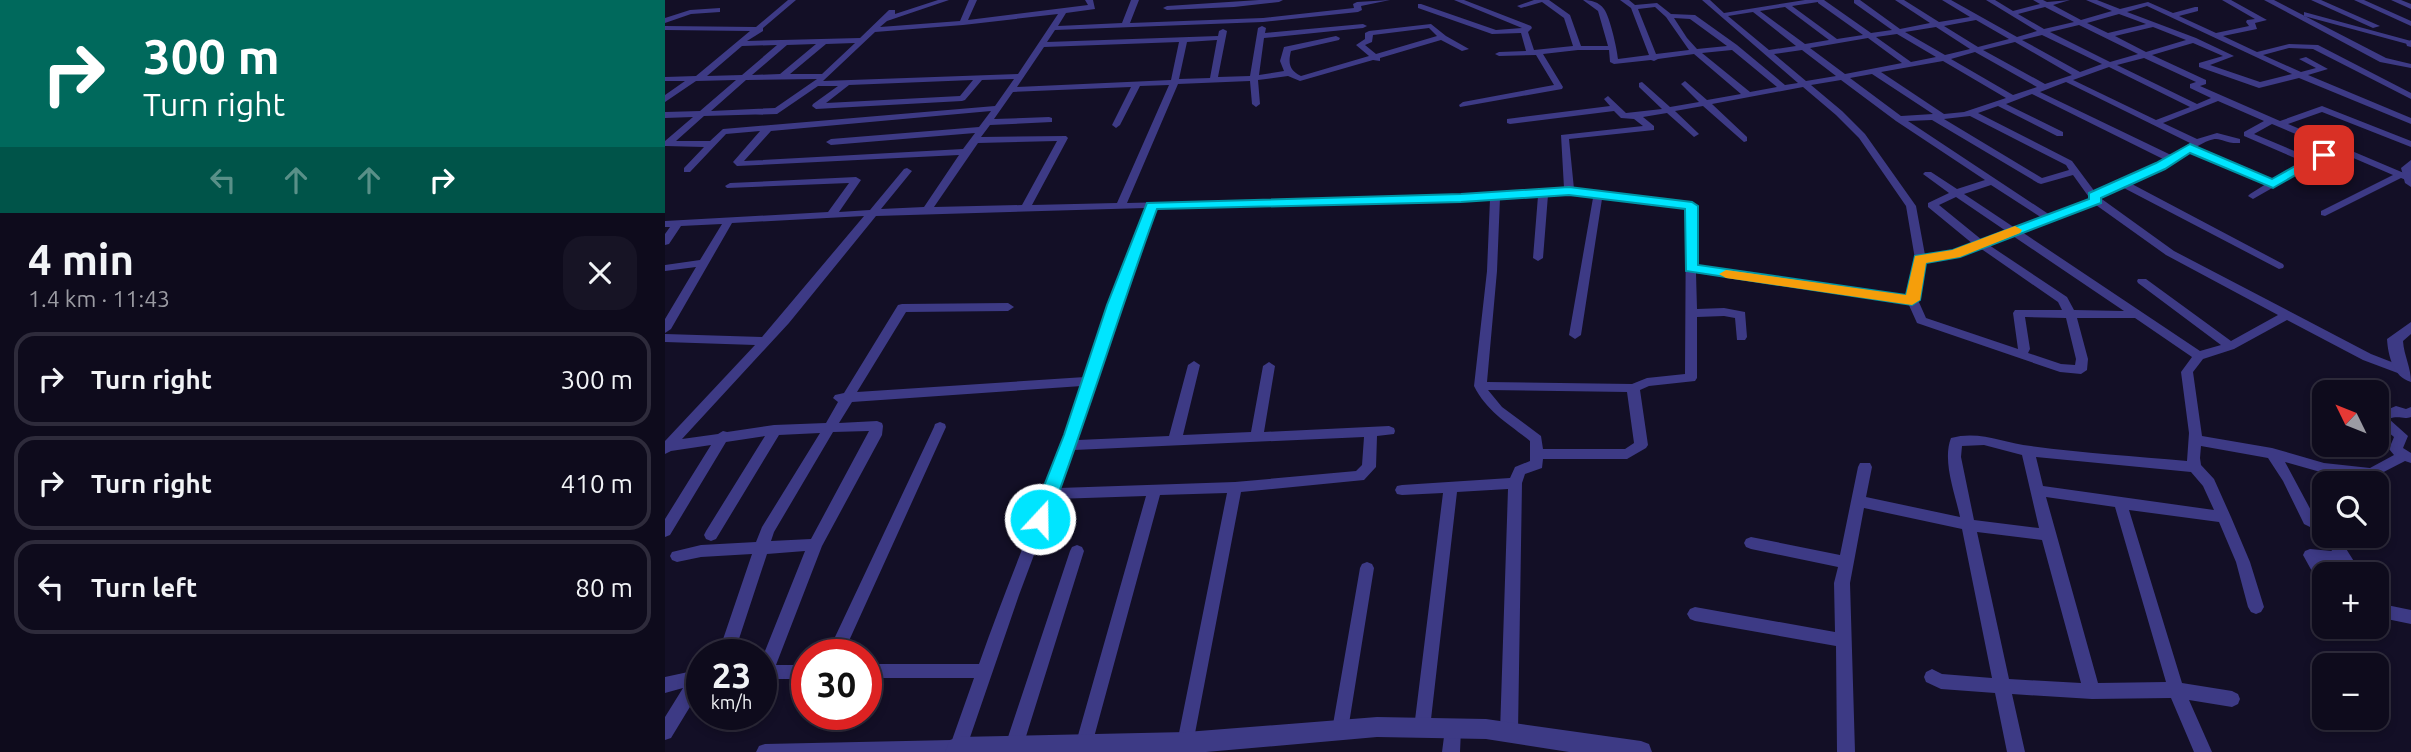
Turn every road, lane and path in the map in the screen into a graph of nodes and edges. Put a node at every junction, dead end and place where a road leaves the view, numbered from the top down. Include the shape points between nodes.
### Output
1 (792, 0) edge
2 (945, 0) edge
3 (973, 0) edge
4 (1043, 0) edge
5 (1135, 0) edge
6 (1279, 0) edge
7 (1386, 0) edge
8 (1458, 0) edge
9 (1543, 0) edge
10 (1587, 0) edge
11 (1624, 0) edge
12 (1706, 0) edge
13 (1823, 0) edge
14 (1858, 0) edge
15 (1899, 0) edge
16 (1946, 0) edge
17 (1990, 0) edge
18 (2066, 0) edge
19 (2090, 0) edge
20 (2137, 0) edge
21 (2226, 0) edge
22 (2268, 0) edge
23 (2315, 0) edge
24 (2373, 0) edge
25 (2395, 0) edge
26 (2360, 1) edge
27 (2041, 2) edge
28 (1202, 3) edge
29 (1234, 3) edge
30 (1784, 3) edge
31 (1090, 4) edge
32 (1168, 4) edge
33 (2148, 4) junction
34 (1421, 6) dead end
35 (1521, 6) dead end
36 (2279, 6) junction
37 (1634, 7) junction
38 (2411, 7) edge
39 (2195, 9) dead end
40 (2335, 9) junction
41 (717, 10) dead end
42 (1358, 10) junction
43 (1754, 10) junction
44 (1063, 11) junction
45 (892, 12) dead end
46 (2119, 12) junction
47 (1045, 13) junction
48 (2012, 13) junction
49 (1722, 15) junction
50 (2174, 15) junction
51 (1669, 16) junction
52 (2396, 17) junction
53 (1976, 18) junction
54 (885, 19) junction
55 (1263, 20) junction
56 (665, 21) edge
57 (1227, 21) junction
58 (2079, 22) junction
59 (2367, 22) junction
60 (963, 23) junction
61 (1161, 23) junction
62 (2411, 24) edge
63 (1125, 25) junction
64 (1937, 25) junction
65 (2153, 25) junction
66 (1084, 27) junction
67 (665, 28) edge
68 (678, 28) junction
69 (1053, 28) junction
70 (760, 29) junction
71 (1366, 29) junction
72 (874, 30) junction
73 (1524, 31) junction
74 (1898, 31) junction
75 (2043, 32) junction
76 (2220, 35) junction
77 (1261, 36) junction
78 (1868, 36) junction
79 (2107, 36) junction
80 (1442, 37) junction
81 (665, 38) edge
82 (1221, 38) junction
83 (1336, 38) dead end
84 (864, 40) junction
85 (1157, 40) junction
86 (1183, 40) junction
87 (2013, 40) junction
88 (2193, 40) junction
89 (1835, 41) junction
90 (823, 42) junction
91 (784, 43) junction
92 (741, 44) junction
93 (1042, 45) junction
94 (1803, 46) junction
95 (1734, 47) junction
96 (1578, 48) junction
97 (1613, 48) junction
98 (1465, 49) dead end
99 (1977, 50) junction
100 (1535, 52) junction
101 (1766, 53) junction
102 (1499, 54) dead end
103 (1696, 54) junction
104 (2257, 54) junction
105 (2145, 55) junction
106 (1945, 58) junction
107 (1377, 59) junction
108 (1654, 59) junction
109 (2303, 59) dead end
110 (2110, 64) junction
111 (1910, 65) junction
112 (2202, 65) junction
113 (2411, 66) edge
114 (1873, 71) junction
115 (2180, 71) junction
116 (1289, 74) junction
117 (2298, 74) junction
118 (2079, 75) junction
119 (824, 76) junction
120 (1021, 76) junction
121 (744, 77) junction
122 (782, 77) junction
123 (980, 77) junction
124 (1843, 77) junction
125 (696, 78) junction
126 (1254, 78) junction
127 (665, 79) edge
128 (2065, 79) junction
129 (1213, 81) junction
130 (847, 83) junction
131 (1174, 83) junction
132 (816, 84) junction
133 (1685, 84) dead end
134 (1804, 84) junction
135 (1136, 85) junction
136 (1642, 85) dead end
137 (2044, 87) junction
138 (1783, 88) junction
139 (1011, 90) junction
140 (2032, 91) junction
141 (1747, 94) junction
142 (2411, 96) edge
143 (2012, 98) junction
144 (2218, 98) junction
145 (665, 99) edge
146 (1608, 99) dead end
147 (1703, 102) junction
148 (1998, 103) junction
149 (1256, 104) dead end
150 (1463, 105) dead end
151 (2197, 107) junction
152 (997, 108) junction
153 (1617, 108) junction
154 (1667, 108) junction
155 (1971, 113) junction
156 (700, 114) junction
157 (665, 115) edge
158 (1636, 116) junction
159 (1938, 116) junction
160 (1899, 119) junction
161 (1049, 120) dead end
162 (1510, 121) dead end
163 (2411, 121) edge
164 (2276, 122) junction
165 (2156, 123) junction
166 (1116, 125) dead end
167 (768, 128) junction
168 (980, 131) junction
169 (1694, 134) dead end
170 (2060, 134) dead end
171 (1744, 139) dead end
172 (2237, 141) dead end
173 (831, 142) dead end
174 (712, 144) junction
175 (2411, 144) edge
176 (666, 145) edge
177 (2193, 146) junction
178 (2337, 147) junction
179 (1927, 149) dead end
180 (966, 152) junction
181 (2171, 159) junction
182 (2311, 162) junction
183 (2411, 164) edge
184 (687, 170) dead end
185 (907, 171) dead end
186 (2075, 172) junction
187 (1928, 174) dead end
188 (2408, 179) edge
189 (1990, 182) junction
190 (2123, 183) junction
191 (2273, 184) junction
192 (730, 186) dead end
193 (1569, 191) junction
194 (1543, 193) junction
195 (1956, 194) junction
196 (1495, 196) junction
197 (1598, 196) junction
198 (2252, 196) dead end
199 (2095, 198) junction
200 (1121, 205) junction
201 (1152, 205) junction
202 (1025, 208) junction
203 (927, 210) junction
204 (876, 212) junction
205 (833, 213) junction
206 (2325, 213) dead end
207 (2048, 218) junction
208 (729, 220) junction
209 (678, 223) junction
210 (665, 224) edge
211 (2011, 232) junction
212 (665, 242) edge
213 (1980, 244) junction
214 (1538, 258) dead end
215 (1920, 259) junction
216 (703, 263) junction
217 (2279, 266) dead end
218 (665, 268) edge
219 (1691, 268) junction
220 (2142, 281) dead end
221 (1912, 300) junction
222 (1008, 307) dead end
223 (1692, 313) junction
224 (2134, 315) junction
225 (2287, 315) junction
226 (2071, 316) junction
227 (667, 323) edge
228 (2411, 327) edge
229 (1575, 335) dead end
230 (1741, 337) dead end
231 (665, 338) edge
232 (763, 341) junction
233 (2230, 346) junction
234 (2021, 353) junction
235 (2199, 356) junction
236 (1194, 365) dead end
237 (1269, 366) dead end
238 (2407, 374) edge
239 (1090, 381) junction
240 (1480, 386) junction
241 (1633, 388) junction
242 (842, 398) junction
243 (2411, 411) edge
244 (829, 426) junction
245 (940, 427) dead end
246 (775, 431) junction
247 (1389, 431) dead end
248 (1371, 432) junction
249 (723, 436) junction
250 (1258, 437) junction
251 (1175, 439) junction
252 (2195, 440) junction
253 (1069, 445) junction
254 (666, 447) edge
255 (2028, 450) junction
256 (2272, 453) junction
257 (1538, 454) junction
258 (2407, 457) edge
259 (1865, 467) dead end
260 (2195, 467) junction
261 (1515, 483) junction
262 (1235, 487) junction
263 (1451, 487) junction
264 (2037, 489) junction
265 (1155, 490) junction
266 (1402, 490) dead end
267 (1050, 494) junction
268 (1858, 501) junction
269 (2120, 502) junction
270 (2224, 517) junction
271 (2312, 522) edge
272 (1970, 525) junction
273 (665, 531) edge
274 (711, 535) dead end
275 (2048, 535) junction
276 (1751, 543) dead end
277 (815, 545) junction
278 (762, 548) junction
279 (2338, 548) edge
280 (1077, 551) dead end
281 (677, 556) dead end
282 (2346, 559) junction
283 (1846, 562) junction
284 (2314, 562) edge
285 (2348, 562) edge
286 (1367, 568) dead end
287 (2256, 607) dead end
288 (2389, 612) edge
289 (1695, 614) dead end
290 (2411, 617) edge
291 (731, 639) edge
292 (777, 639) edge
293 (842, 639) edge
294 (1843, 640) junction
295 (882, 671) edge
296 (985, 671) junction
297 (1932, 677) dead end
298 (686, 680) edge
299 (665, 685) edge
300 (2003, 686) junction
301 (2176, 690) junction
302 (2092, 691) junction
303 (686, 699) edge
304 (2232, 699) dead end
305 (1422, 728) junction
306 (1453, 729) junction
307 (1340, 730) junction
308 (665, 732) edge
309 (1509, 732) junction
310 (1186, 743) junction
311 (1543, 745) edge
312 (1014, 746) junction
313 (1084, 746) junction
314 (1047, 749) edge
315 (1114, 749) edge
316 (957, 750) edge
317 (765, 752) edge
318 (838, 752) edge
319 (1451, 752) edge
320 (1641, 752) edge
321 (1846, 752) edge
322 (2016, 752) edge
323 (2203, 752) edge

1 - 70 street
2 - 54 street
3 - 60 street
4 - 47 street
5 - 63 street
6 - 29 street
7 - 42 street via 1357,4
8 - 73 street via 1528,28
9 - 35 street
9 - 96 street via 1567,17
10 - 97 street via 1601,10
11 - 37 street
12 - 49 street
13 - 30 street
13 - 78 street
14 - 74 street
15 - 64 street
16 - 53 street
17 - 48 street
18 - 27 street
19 - 46 street
20 - 33 street
21 - 76 street via 2263,20 2250,22 2254,27
22 - 36 street
23 - 40 street
24 - 26 street
25 - 38 street
26 - 40 street
26 - 52 street
27 - 48 street
27 - 58 street
28 - 29 street
28 - 32 street
30 - 43 street
30 - 89 street
31 - 44 street
31 - 66 street
32 - 61 street
33 - 46 street
33 - 50 street
34 - 73 street via 1495,32
36 - 59 street via 2411,43
36 - 113 street via 2383,60
37 - 51 street via 1657,5
37 - 108 street
39 - 50 street
40 - 59 street
41 - 56 street via 690,12
42 - 55 street
42 - 71 street
43 - 49 street
43 - 94 street
44 - 47 street
44 - 69 street
45 - 54 street
46 - 58 street
46 - 65 street
47 - 60 street
48 - 75 street
49 - 101 street
50 - 76 street
51 - 95 street via 1692,17
51 - 103 street
52 - 59 street
52 - 62 street
53 - 64 street
53 - 87 street
54 - 72 street
55 - 57 street
55 - 77 street
57 - 61 street
57 - 82 street
58 - 75 street
58 - 79 street
60 - 72 street
61 - 63 street
61 - 85 street
63 - 66 street
64 - 74 street
64 - 99 street
65 - 79 street
65 - 88 street
66 - 69 street
67 - 68 street
68 - 70 street
68 - 81 street
69 - 93 street
70 - 92 street
71 - 77 street
71 - 80 street via 1431,26
71 - 107 street via 1369,40 1360,45
72 - 84 street
73 - 100 street
74 - 78 street
74 - 106 street
75 - 87 street
75 - 110 street
76 - 88 street
76 - 104 street
77 - 126 street
78 - 89 street
78 - 111 street
79 - 105 street
80 - 98 street
80 - 107 street
82 - 86 street
82 - 129 street
83 - 116 street via 1287,49 1284,61
84 - 90 street
84 - 119 street
85 - 86 street
85 - 93 street
86 - 131 street
87 - 99 street
87 - 118 street
88 - 105 street
88 - 112 street via 2229,57
89 - 94 street
90 - 91 street
90 - 122 street
91 - 92 street
91 - 121 street
92 - 125 street
93 - 120 street
94 - 101 street
94 - 124 street
95 - 103 street
95 - 138 street
96 - 97 street
96 - 100 street
97 - 108 street via 1614,62
99 - 106 street
99 - 137 street
100 - 102 street
100 - 150 street via 1559,87
101 - 134 street
103 - 108 street
103 - 141 street
104 - 117 street
104 - 142 street via 2289,46 2315,47
105 - 110 street
105 - 115 street
106 - 111 street
106 - 143 street
107 - 116 street via 1300,79
109 - 117 street via 2324,69
110 - 118 street
110 - 151 street
111 - 114 street
112 - 115 street
112 - 117 street via 2259,85
114 - 124 street
114 - 159 street
115 - 144 street via 2203,82 2195,88
116 - 126 street
117 - 163 street
118 - 128 street
119 - 122 street
119 - 132 street
120 - 123 street
120 - 139 street
121 - 122 street
121 - 125 street
121 - 156 street
123 - 130 street
123 - 130 street via 962,98 816,106
124 - 134 street
124 - 160 street
125 - 127 street
125 - 145 street
126 - 129 street
126 - 149 street
128 - 137 street
128 - 165 street
129 - 131 street
130 - 132 street
131 - 135 street
131 - 200 street
132 - 156 street via 777,111
133 - 147 street
134 - 138 street
134 - 215 street via 1861,136 1887,169 1911,206
135 - 139 street
135 - 166 street
136 - 154 street
137 - 140 street
138 - 141 street
139 - 152 street
140 - 143 street
140 - 181 street
141 - 147 street
143 - 148 street
144 - 151 street
144 - 164 street
146 - 153 street
147 - 154 street
147 - 171 street
148 - 155 street
148 - 170 street
151 - 165 street
152 - 167 street
152 - 168 street
153 - 158 street via 1623,116
153 - 162 street
154 - 158 street
154 - 169 street
155 - 159 street
155 - 186 street via 2069,163
156 - 157 street
156 - 176 street
158 - 193 street via 1651,128 1563,137
159 - 160 street
159 - 186 street via 2041,181
160 - 179 street
160 - 189 street
161 - 168 street
164 - 175 street via 2322,109
164 - 178 street
164 - 182 street via 2247,134
165 - 177 street
167 - 174 street via 723,132
167 - 180 street via 740,164
168 - 173 street
168 - 180 street
168 - 202 street via 1063,138
172 - 177 street via 2210,134
174 - 176 street
174 - 184 street
177 - 181 street
177 - 191 street
178 - 182 street
178 - 188 street
180 - 203 street
181 - 190 street
182 - 191 street
183 - 188 street
185 - 204 street
186 - 199 street
187 - 195 street
188 - 206 street
189 - 195 street
189 - 207 street
190 - 199 street
190 - 217 street
191 - 198 street
192 - 205 street via 856,180
193 - 194 street
193 - 197 street
194 - 196 street
194 - 214 street
195 - 211 street
195 - 213 street via 1932,205
196 - 201 street
196 - 240 street
197 - 219 street via 1692,206
197 - 229 street
199 - 207 street
199 - 225 street via 2170,253
200 - 201 street
200 - 202 street
201 - 239 street
202 - 203 street
203 - 204 street
204 - 205 street
204 - 232 street
205 - 208 street
207 - 211 street
208 - 209 street
208 - 216 street
209 - 210 street
209 - 212 street
211 - 213 street
211 - 224 street
213 - 215 street via 1955,254
213 - 226 street via 2063,300
215 - 221 street
216 - 218 street
216 - 227 street
219 - 221 street
219 - 223 street
220 - 233 street
221 - 234 street via 1921,320
222 - 242 street via 902,307
223 - 230 street via 1741,315
223 - 241 street via 1691,378 1647,382
224 - 226 street
224 - 235 street
225 - 233 street
225 - 238 street
226 - 234 street via 2019,313
226 - 234 street via 2081,370 2060,368
228 - 238 street via 2395,339 2396,356
231 - 232 street
232 - 254 street
233 - 235 street
235 - 252 street via 2187,372
236 - 251 street
237 - 250 street
239 - 242 street
239 - 253 street
240 - 241 street
240 - 257 street via 1485,400 1498,413 1536,439
241 - 257 street via 1641,445 1627,454
242 - 244 street
243 - 258 street via 2379,418 2401,436 2396,449
244 - 246 street
244 - 277 street via 877,426
244 - 278 street via 767,531
245 - 293 street
246 - 249 street
246 - 274 street
247 - 248 street
248 - 250 street
248 - 262 street via 1369,467 1360,476
249 - 254 street
249 - 273 street
250 - 251 street
251 - 253 street
252 - 256 street
252 - 260 street
253 - 267 street
255 - 260 street
255 - 264 street
255 - 272 street via 1984,440 1956,441 1954,457
256 - 258 street via 2324,468 2372,473
256 - 271 street
257 - 261 street via 1537,464 1520,471
259 - 268 street
260 - 270 street via 2209,483
261 - 263 street
261 - 309 street
262 - 265 street
262 - 310 street
263 - 266 street
263 - 305 street
264 - 269 street
264 - 275 street
265 - 267 street
265 - 313 street
267 - 296 street
268 - 272 street
268 - 283 street
269 - 270 street
269 - 301 street
270 - 287 street
272 - 275 street
272 - 300 street
275 - 302 street
276 - 283 street
277 - 278 street
277 - 292 street
278 - 281 street
278 - 291 street
279 - 282 street
280 - 312 street
282 - 284 street via 2310,555
282 - 285 street
283 - 294 street
286 - 307 street
288 - 290 street
289 - 294 street
294 - 321 street
295 - 296 street
296 - 316 street
297 - 300 street
298 - 299 street
300 - 302 street
300 - 322 street
301 - 302 street
301 - 304 street
301 - 323 street
303 - 308 street
305 - 306 street
305 - 307 street
306 - 309 street
306 - 319 street
307 - 310 street
309 - 311 street
310 - 315 street
311 - 320 street
312 - 314 street
312 - 316 street
313 - 314 street
313 - 315 street
316 - 318 street
317 - 318 street

